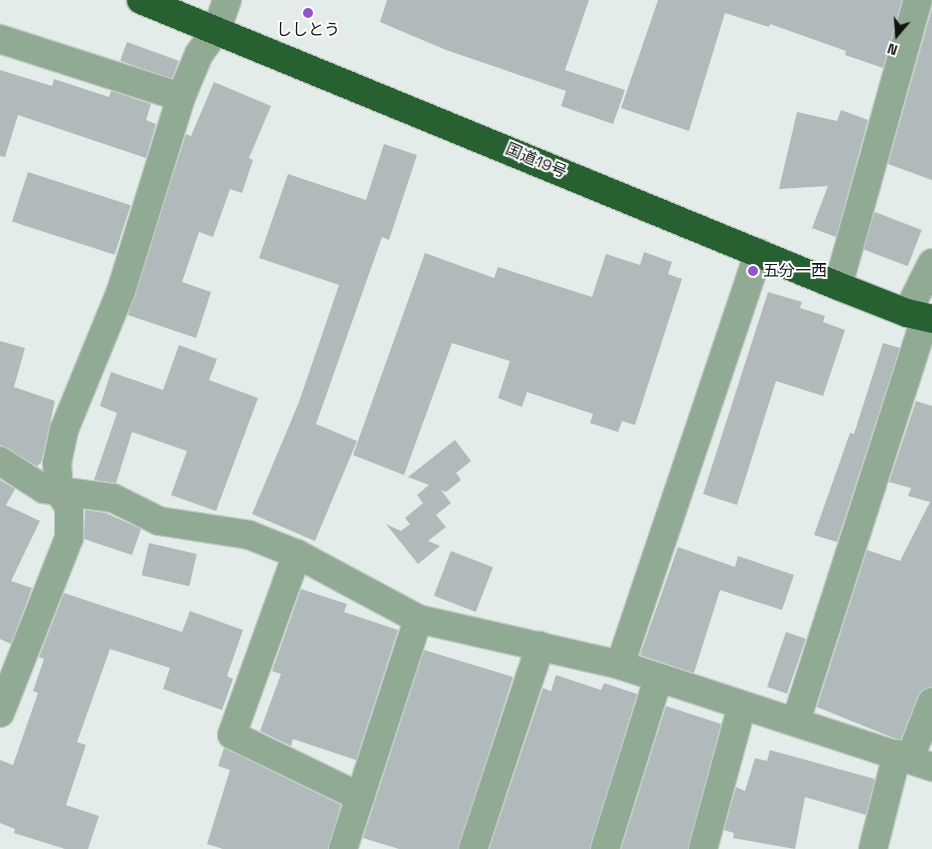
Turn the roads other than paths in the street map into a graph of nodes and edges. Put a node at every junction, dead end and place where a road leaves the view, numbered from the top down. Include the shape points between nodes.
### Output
1 (141, 0) edge
2 (227, 0) edge
3 (918, 0) edge
4 (217, 29) junction
5 (0, 39) edge
6 (181, 97) junction
7 (759, 253) junction
8 (932, 263) edge
9 (838, 286) junction
10 (922, 317) edge
11 (0, 461) edge
12 (59, 492) junction
13 (297, 554) junction
14 (418, 619) junction
15 (540, 646) junction
16 (620, 665) junction
17 (658, 679) junction
18 (932, 702) edge
19 (742, 705) junction
20 (0, 713) edge
21 (796, 721) junction
22 (913, 760) edge
23 (360, 797) junction
24 (343, 849) edge
25 (473, 849) edge
26 (605, 849) edge
27 (703, 849) edge
28 (873, 849) edge

1 - 4 highway, 国道19号
2 - 4 street
3 - 9 street
4 - 6 street via 199,54
4 - 7 highway, 国道19号
5 - 6 street
6 - 12 street via 121,291 64,430 57,463
7 - 9 highway, 国道19号
7 - 16 street
8 - 10 street
9 - 10 highway, 国道19号
10 - 21 street
11 - 12 street via 44,489
12 - 13 street via 113,498 158,521 249,535
12 - 20 street via 69,506 69,538
13 - 14 street
13 - 23 street via 232,735
14 - 15 street
14 - 23 street
15 - 16 street
15 - 25 street
16 - 17 street
17 - 19 street
17 - 26 street
18 - 22 street
19 - 21 street
19 - 27 street
21 - 22 street
22 - 28 street
23 - 24 street

